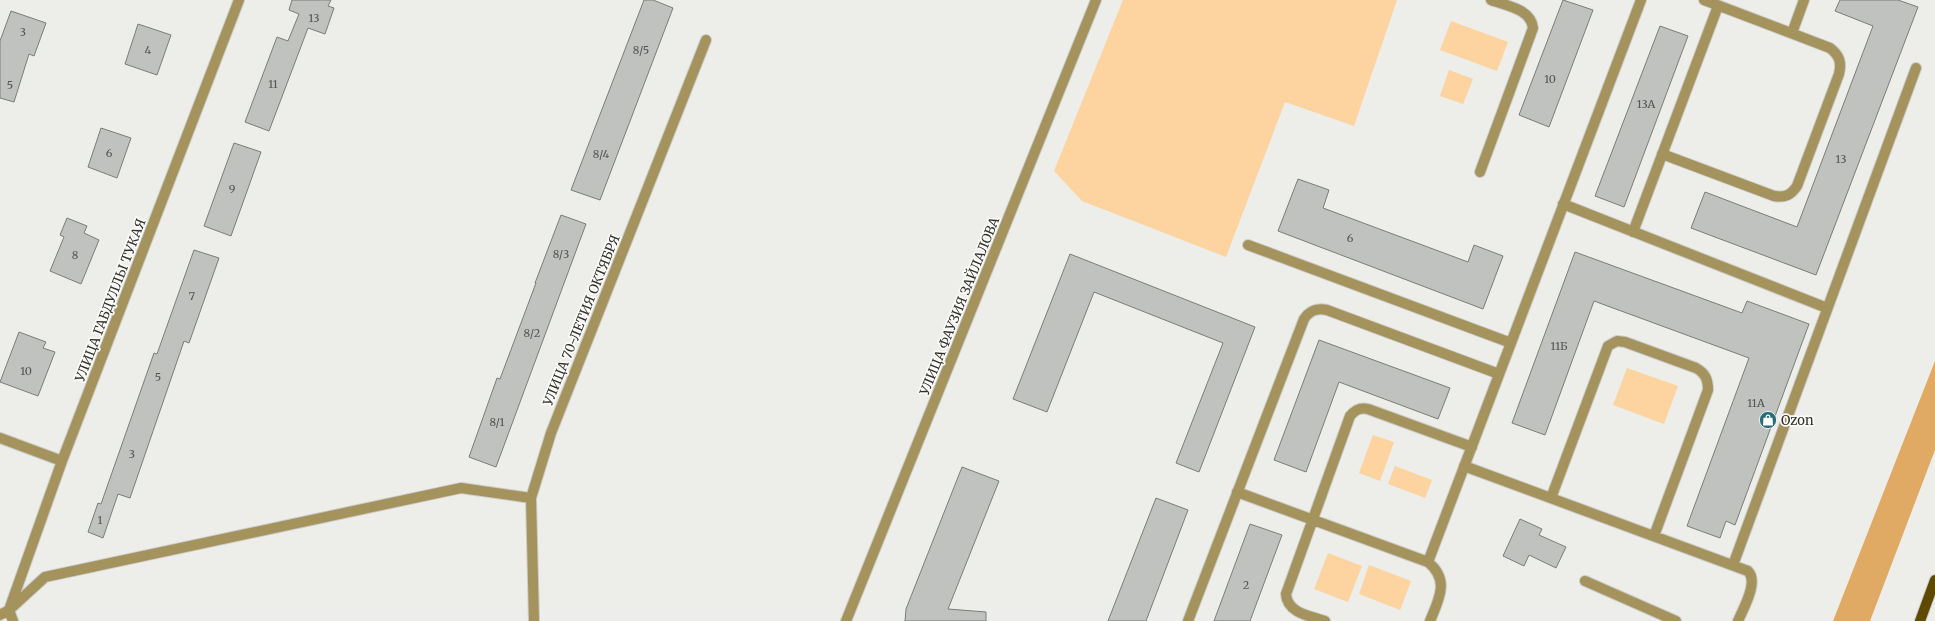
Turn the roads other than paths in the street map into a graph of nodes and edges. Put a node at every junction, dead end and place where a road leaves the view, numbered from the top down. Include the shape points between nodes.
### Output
1 (239, 0) edge
2 (1096, 0) edge
3 (1492, 0) edge
4 (1640, 0) edge
5 (1704, 0) edge
6 (1804, 0) edge
7 (1718, 6) junction
8 (1792, 33) junction
9 (706, 40) dead end
10 (1916, 68) dead end
11 (1662, 154) junction
12 (1480, 172) dead end
13 (1563, 204) junction
14 (1633, 232) junction
15 (1248, 245) dead end
16 (1828, 308) junction
17 (1511, 343) junction
18 (1499, 374) junction
19 (0, 438) edge
20 (1472, 447) junction
21 (62, 461) junction
22 (1464, 466) junction
23 (1238, 492) junction
24 (531, 498) junction
25 (1551, 498) junction
26 (1312, 520) junction
27 (1654, 536) junction
28 (1428, 562) junction
29 (1733, 565) junction
30 (1935, 580) edge
31 (1585, 581) dead end
32 (4, 612) edge
33 (13, 621) edge
34 (534, 621) edge
35 (846, 621) edge
36 (1188, 621) edge
37 (1325, 621) edge
38 (1430, 621) edge
39 (1676, 621) edge
40 (1738, 621) edge
41 (1920, 621) edge

1 - 21 street, УЛИЦА ГАБДУЛЛЫ ТУКАЯ
2 - 35 street, УЛИЦА ФАУЗИЯ ЗАЙЛАЛОВА
3 - 12 street via 1526,13 1532,21 1533,28
4 - 13 street
5 - 7 street
6 - 8 street
7 - 8 street
7 - 11 street
8 - 11 street via 1830,48 1840,59 1841,66 1797,186 1792,193 1774,196
9 - 24 street, УЛИЦА 70-ЛЕТИЯ ОКТЯБРЯ via 550,433
10 - 16 street
11 - 14 street
13 - 14 street
13 - 17 street
14 - 16 street
15 - 17 street
16 - 29 street
17 - 18 street
18 - 20 street
18 - 23 street via 1327,310 1312,311 1304,319
19 - 21 street
20 - 22 street
20 - 26 street via 1368,409 1357,409 1350,416
21 - 32 street, УЛИЦА ГАБДУЛЛЫ ТУКАЯ
22 - 25 street
22 - 28 street
23 - 26 street
23 - 36 street
24 - 32 street via 461,488 60,574 45,578
24 - 34 street, УЛИЦА 70-ЛЕТИЯ ОКТЯБРЯ
25 - 27 street
25 - 27 street via 1608,346 1617,341 1625,342 1668,357 1702,371 1707,378 1708,390
26 - 28 street
26 - 37 street via 1287,589 1286,599 1294,610
27 - 29 street
28 - 38 street via 1439,575 1442,584
29 - 40 street via 1748,571 1753,580
30 - 41 main road
31 - 39 street
32 - 33 street

